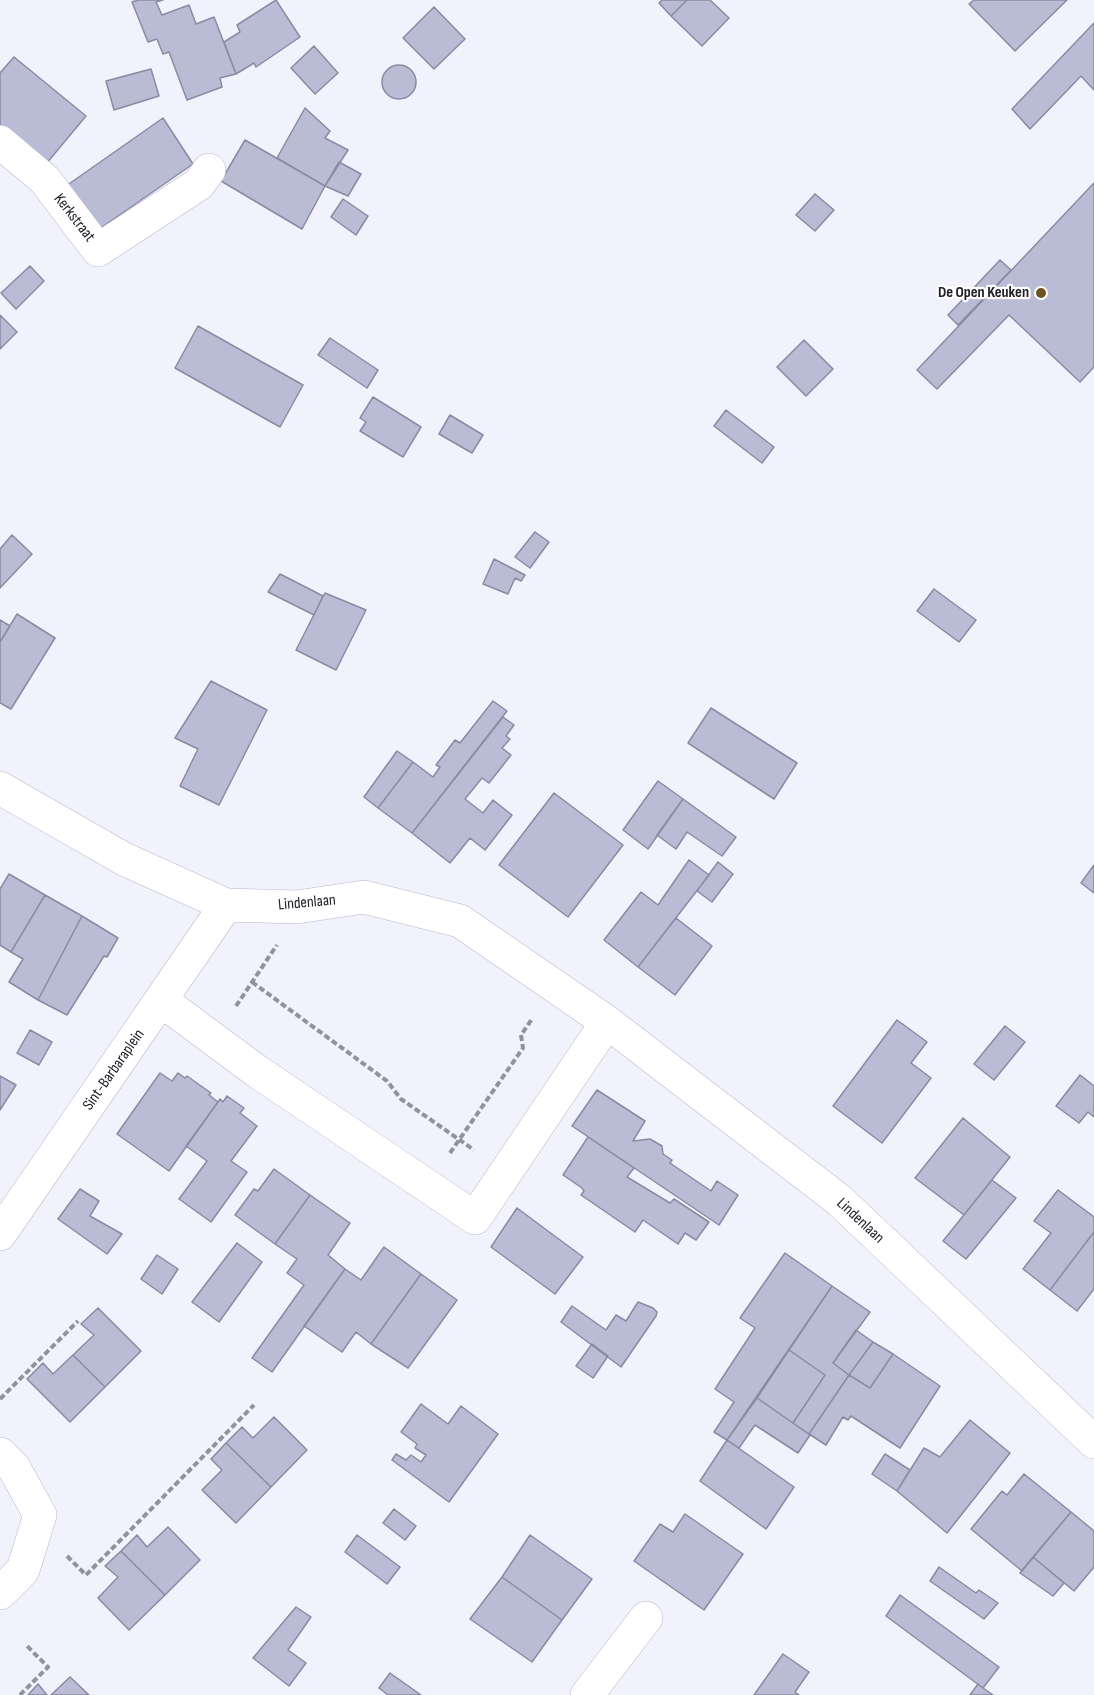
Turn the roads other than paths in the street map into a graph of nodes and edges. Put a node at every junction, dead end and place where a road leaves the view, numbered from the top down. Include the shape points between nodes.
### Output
1 (0, 142) edge
2 (209, 170) dead end
3 (0, 788) edge
4 (226, 905) junction
5 (162, 1001) junction
6 (607, 1022) junction
7 (0, 1234) edge
8 (1094, 1442) edge
9 (0, 1454) edge
10 (0, 1593) edge
11 (646, 1618) dead end
12 (587, 1695) edge

1 - 2 street, Kerkstraat via 45,180 98,250 199,184
3 - 4 street, Lindenlaan via 124,859
4 - 5 street, Sint-Barbaraplein
4 - 6 street, Lindenlaan via 297,908 364,897 460,921
5 - 6 street via 258,1072 476,1218
5 - 7 street, Sint-Barbaraplein
6 - 8 street, Lindenlaan via 839,1200
9 - 10 street via 14,1468 40,1515 23,1570
11 - 12 street

